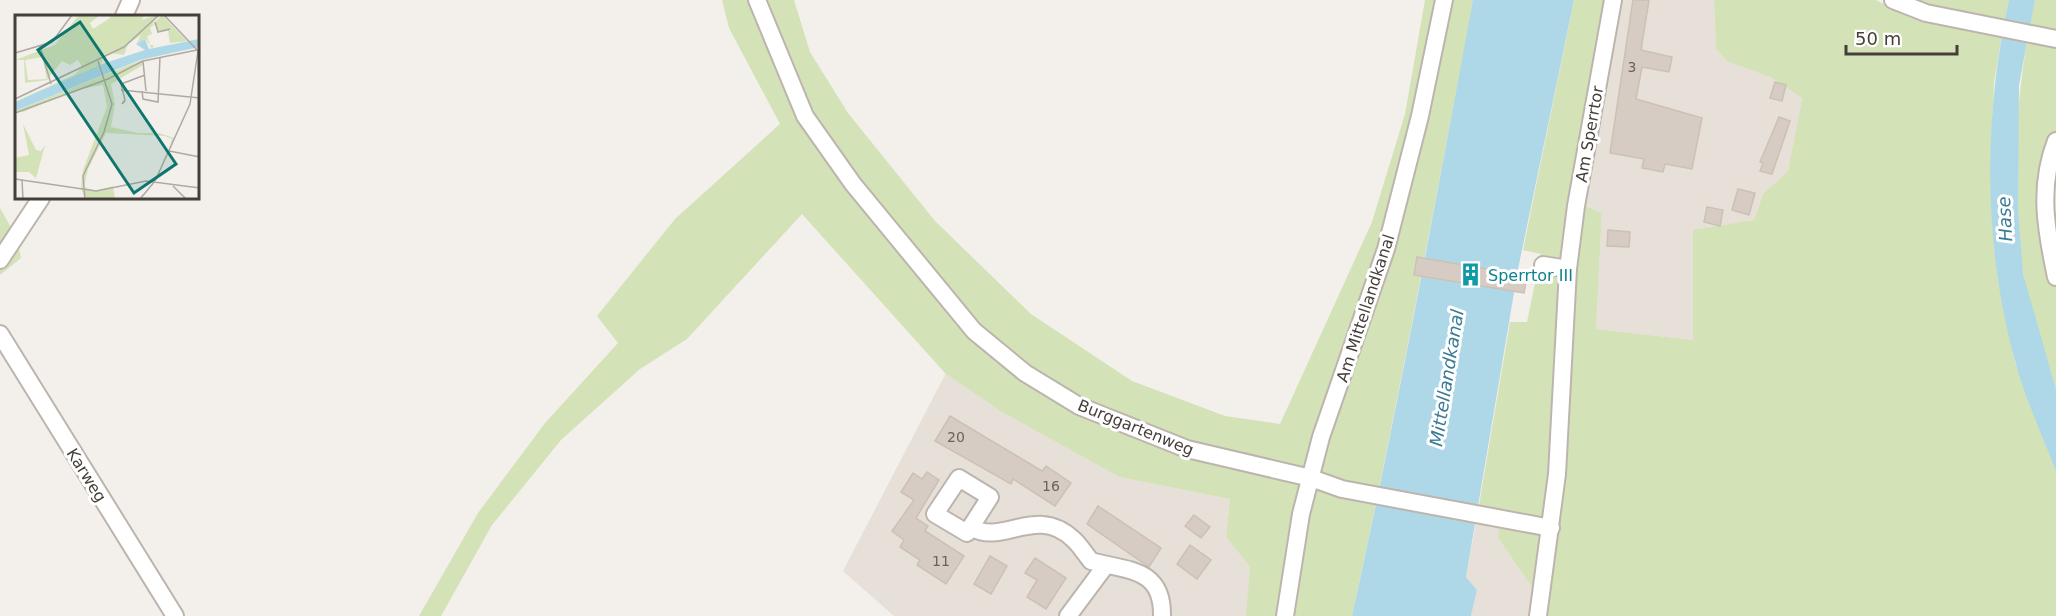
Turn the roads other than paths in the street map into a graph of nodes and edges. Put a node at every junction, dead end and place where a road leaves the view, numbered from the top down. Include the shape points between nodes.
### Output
1 (131, 0) edge
2 (757, 0) edge
3 (1444, 0) edge
4 (1613, 0) edge
5 (1893, 0) edge
6 (124, 15) edge
7 (2049, 37) edge
8 (2056, 141) edge
9 (40, 200) edge
10 (0, 260) edge
11 (1543, 265) dead end
12 (1568, 269) junction
13 (2056, 277) edge
14 (0, 334) edge
15 (1311, 478) junction
16 (971, 527) dead end
17 (1551, 528) junction
18 (1106, 565) junction
19 (175, 616) edge
20 (1068, 616) edge
21 (1162, 616) edge
22 (1285, 616) edge
23 (1538, 616) edge

1 - 6 street
2 - 15 street, Burggartenweg via 805,116 853,184 974,330 1025,373 1079,406 1187,449
3 - 15 street, Am Mittellandkanal via 1386,249
4 - 12 street, Am Sperrtor
5 - 7 street via 1926,13
8 - 13 street via 2043,199
9 - 10 street
11 - 12 street
12 - 17 street, Am Sperrtor
14 - 19 street, Karweg
15 - 17 street, Burggartenweg via 1342,489
15 - 22 street, Am Mittellandkanal via 1301,514
16 - 18 street via 979,532 999,532 1030,523 1052,526 1072,538 1091,561
17 - 23 street
18 - 20 street
18 - 21 street via 1132,568 1153,582 1162,601

